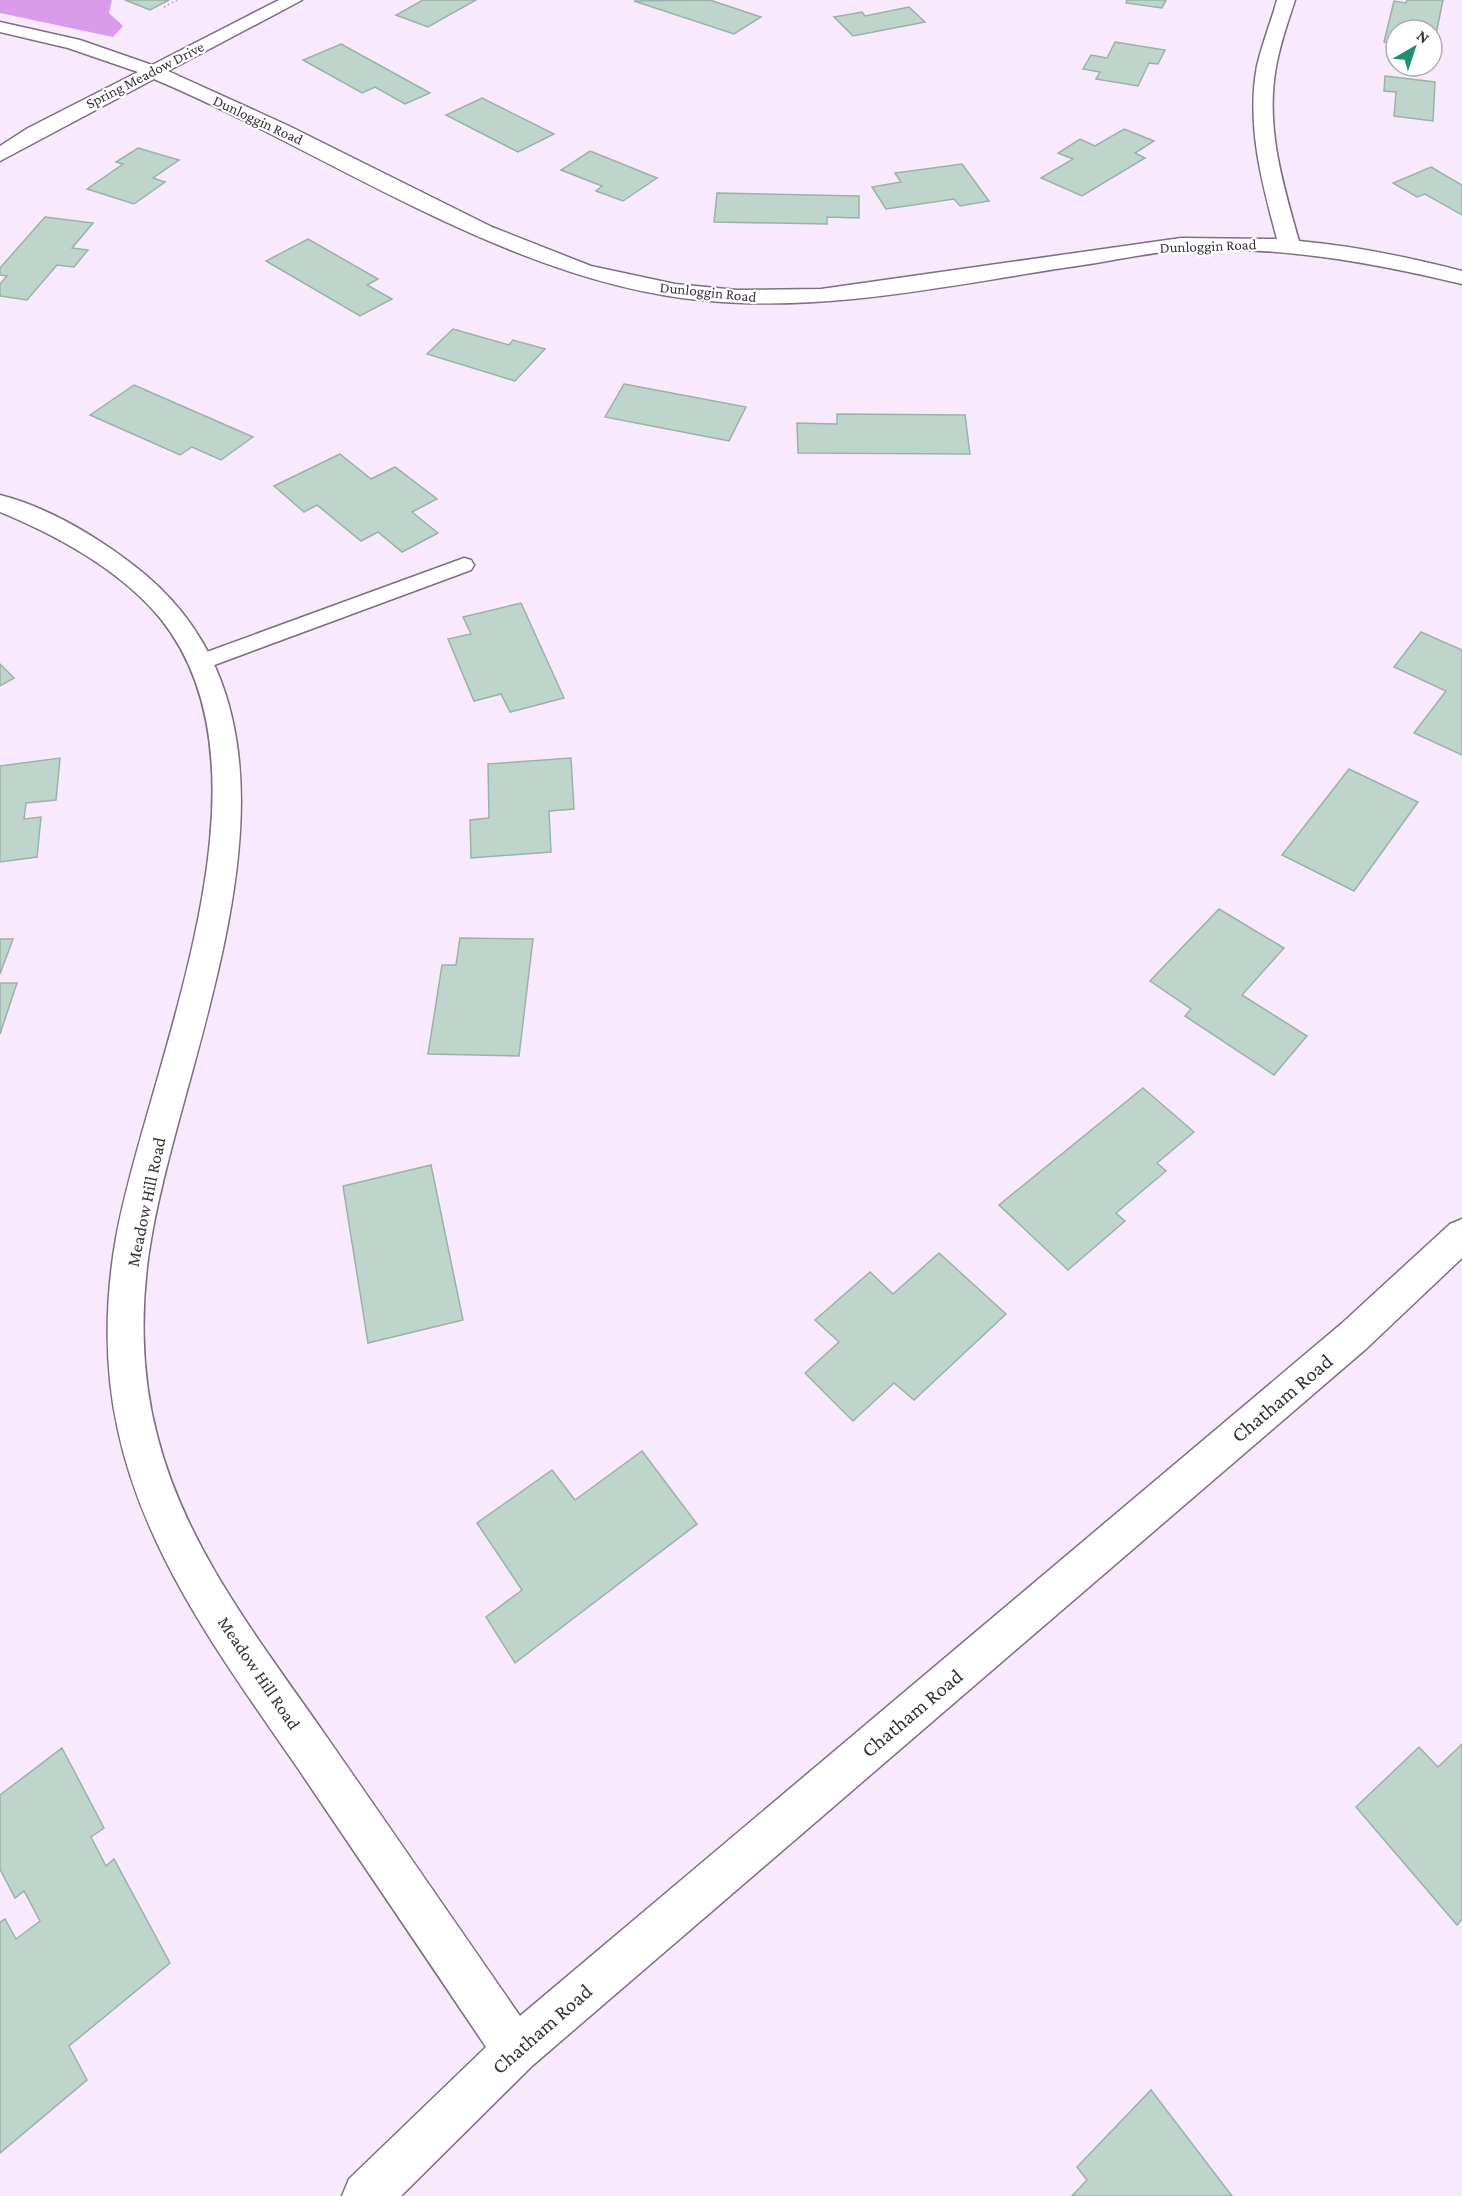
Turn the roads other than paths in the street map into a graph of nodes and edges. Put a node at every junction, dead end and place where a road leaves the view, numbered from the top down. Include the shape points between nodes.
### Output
1 (293, 0) edge
2 (1286, 0) edge
3 (0, 27) edge
4 (151, 71) junction
5 (0, 155) edge
6 (1289, 244) junction
7 (1462, 278) edge
8 (0, 503) edge
9 (464, 566) dead end
10 (201, 662) junction
11 (1462, 1235) edge
12 (516, 2050) junction
13 (366, 2196) edge

1 - 4 street, Spring Meadow Drive
2 - 6 street via 1265,74 1262,114 1265,151
3 - 4 street, Dunloggin Road via 99,51
4 - 5 street, Spring Meadow Drive via 34,132
4 - 6 street, Dunloggin Road via 265,122 484,231 556,261 653,286 722,296 800,297 859,292 1180,244
6 - 7 street, Dunloggin Road via 1382,258
8 - 10 street, Meadow Hill Road via 72,535 129,573 173,616
9 - 10 lane
10 - 12 street, Meadow Hill Road via 225,740 225,823 217,906 132,1247 125,1345 138,1436 174,1536 226,1627
11 - 12 street, Chatham Road via 1354,1336
12 - 13 street, Chatham Road

